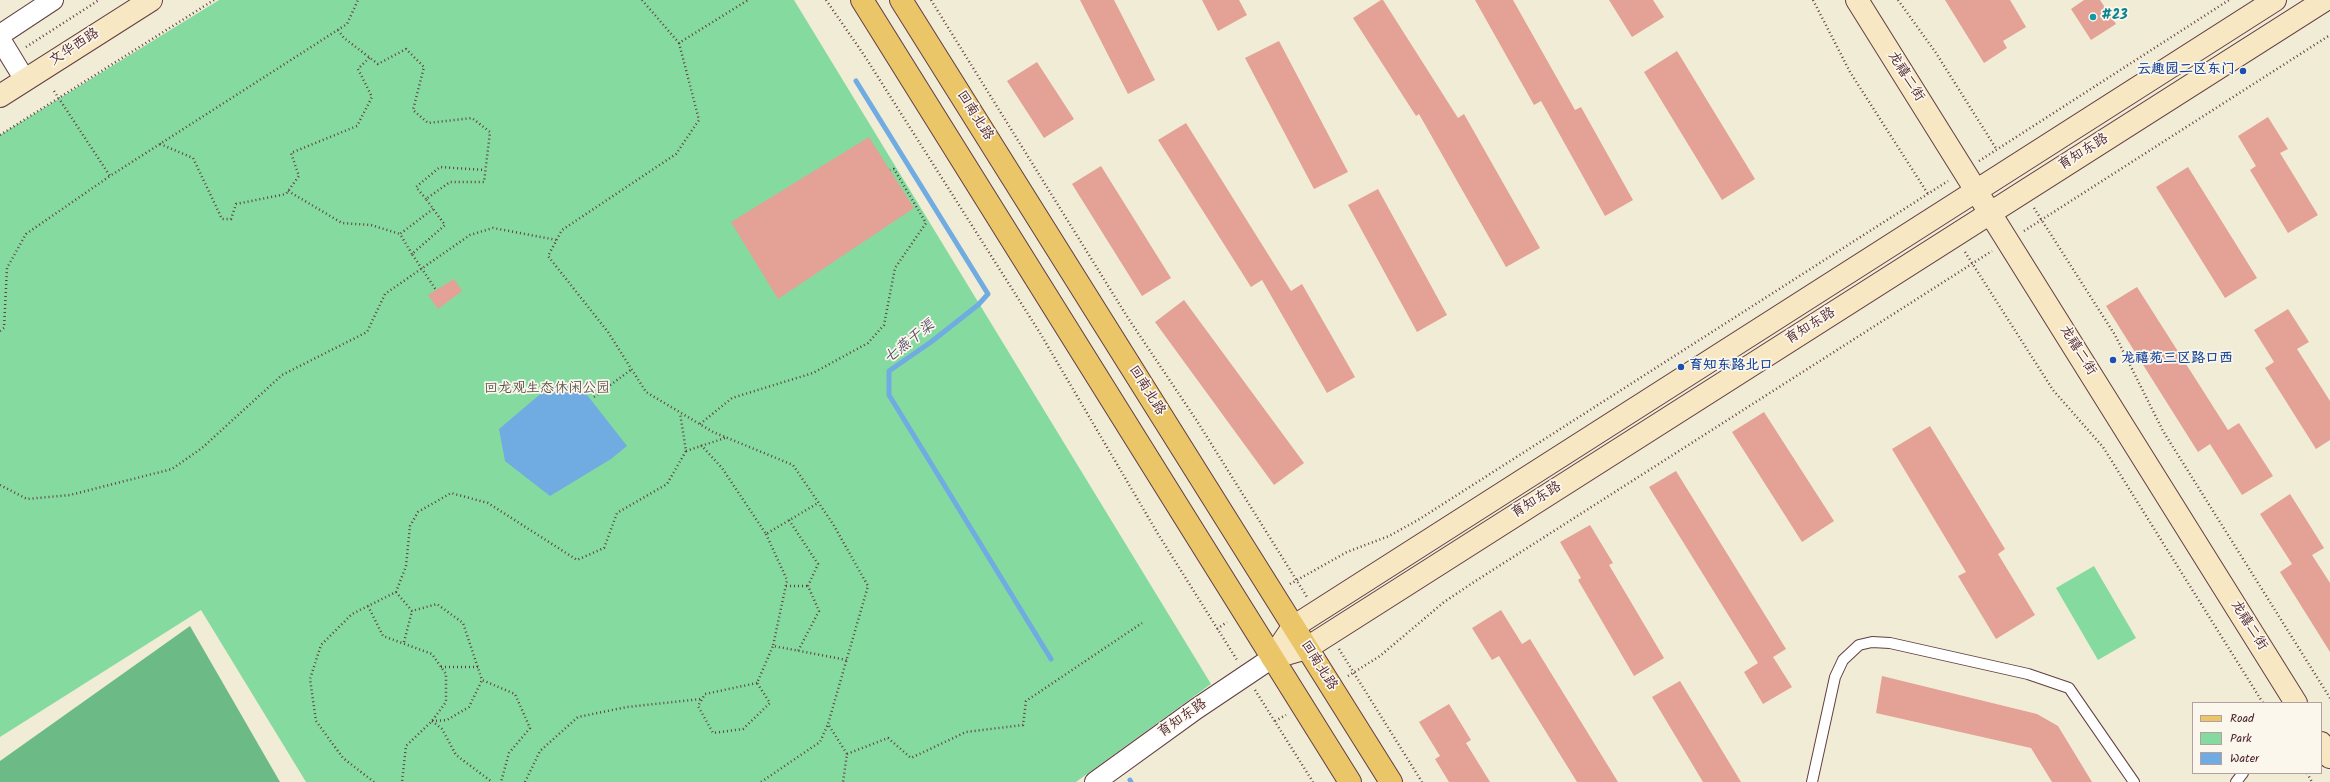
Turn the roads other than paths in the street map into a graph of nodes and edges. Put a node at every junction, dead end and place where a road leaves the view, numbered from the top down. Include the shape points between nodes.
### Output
1 (53, 0) edge
2 (151, 0) edge
3 (862, 0) edge
4 (901, 0) edge
5 (1857, 0) edge
6 (2325, 0) edge
7 (2271, 1) edge
8 (0, 35) edge
9 (0, 39) edge
10 (25, 80) junction
11 (0, 96) edge
12 (1976, 190) junction
13 (1990, 213) junction
14 (1294, 627) junction
15 (1307, 648) junction
16 (1272, 658) junction
17 (2295, 702) edge
18 (2322, 745) edge
19 (2330, 757) edge
20 (2242, 774) edge
21 (1095, 782) edge
22 (1350, 782) edge
23 (1391, 782) edge
24 (1812, 782) edge
25 (2134, 782) edge
26 (2236, 782) edge

1 - 8 street
2 - 10 main road, 文华西路
3 - 16 main road
4 - 14 main road, 回南北路
5 - 12 main road, 龙禧二街
6 - 13 main road, 育知东路
7 - 12 main road, 育知东路
9 - 10 street
10 - 11 main road, 文华西路
12 - 13 main road, 龙禧二街
12 - 14 main road, 育知东路
13 - 15 main road, 育知东路
13 - 17 main road, 龙禧二街
14 - 15 main road, 回南北路
14 - 16 main road, 育知东路
15 - 16 main road, 育知东路
15 - 23 main road, 回南北路
16 - 21 street, 育知东路
16 - 22 main road
18 - 19 main road
20 - 26 lane
24 - 25 lane via 1835,677 1843,660 1859,645 1872,642 1890,643 2028,674 2069,688

